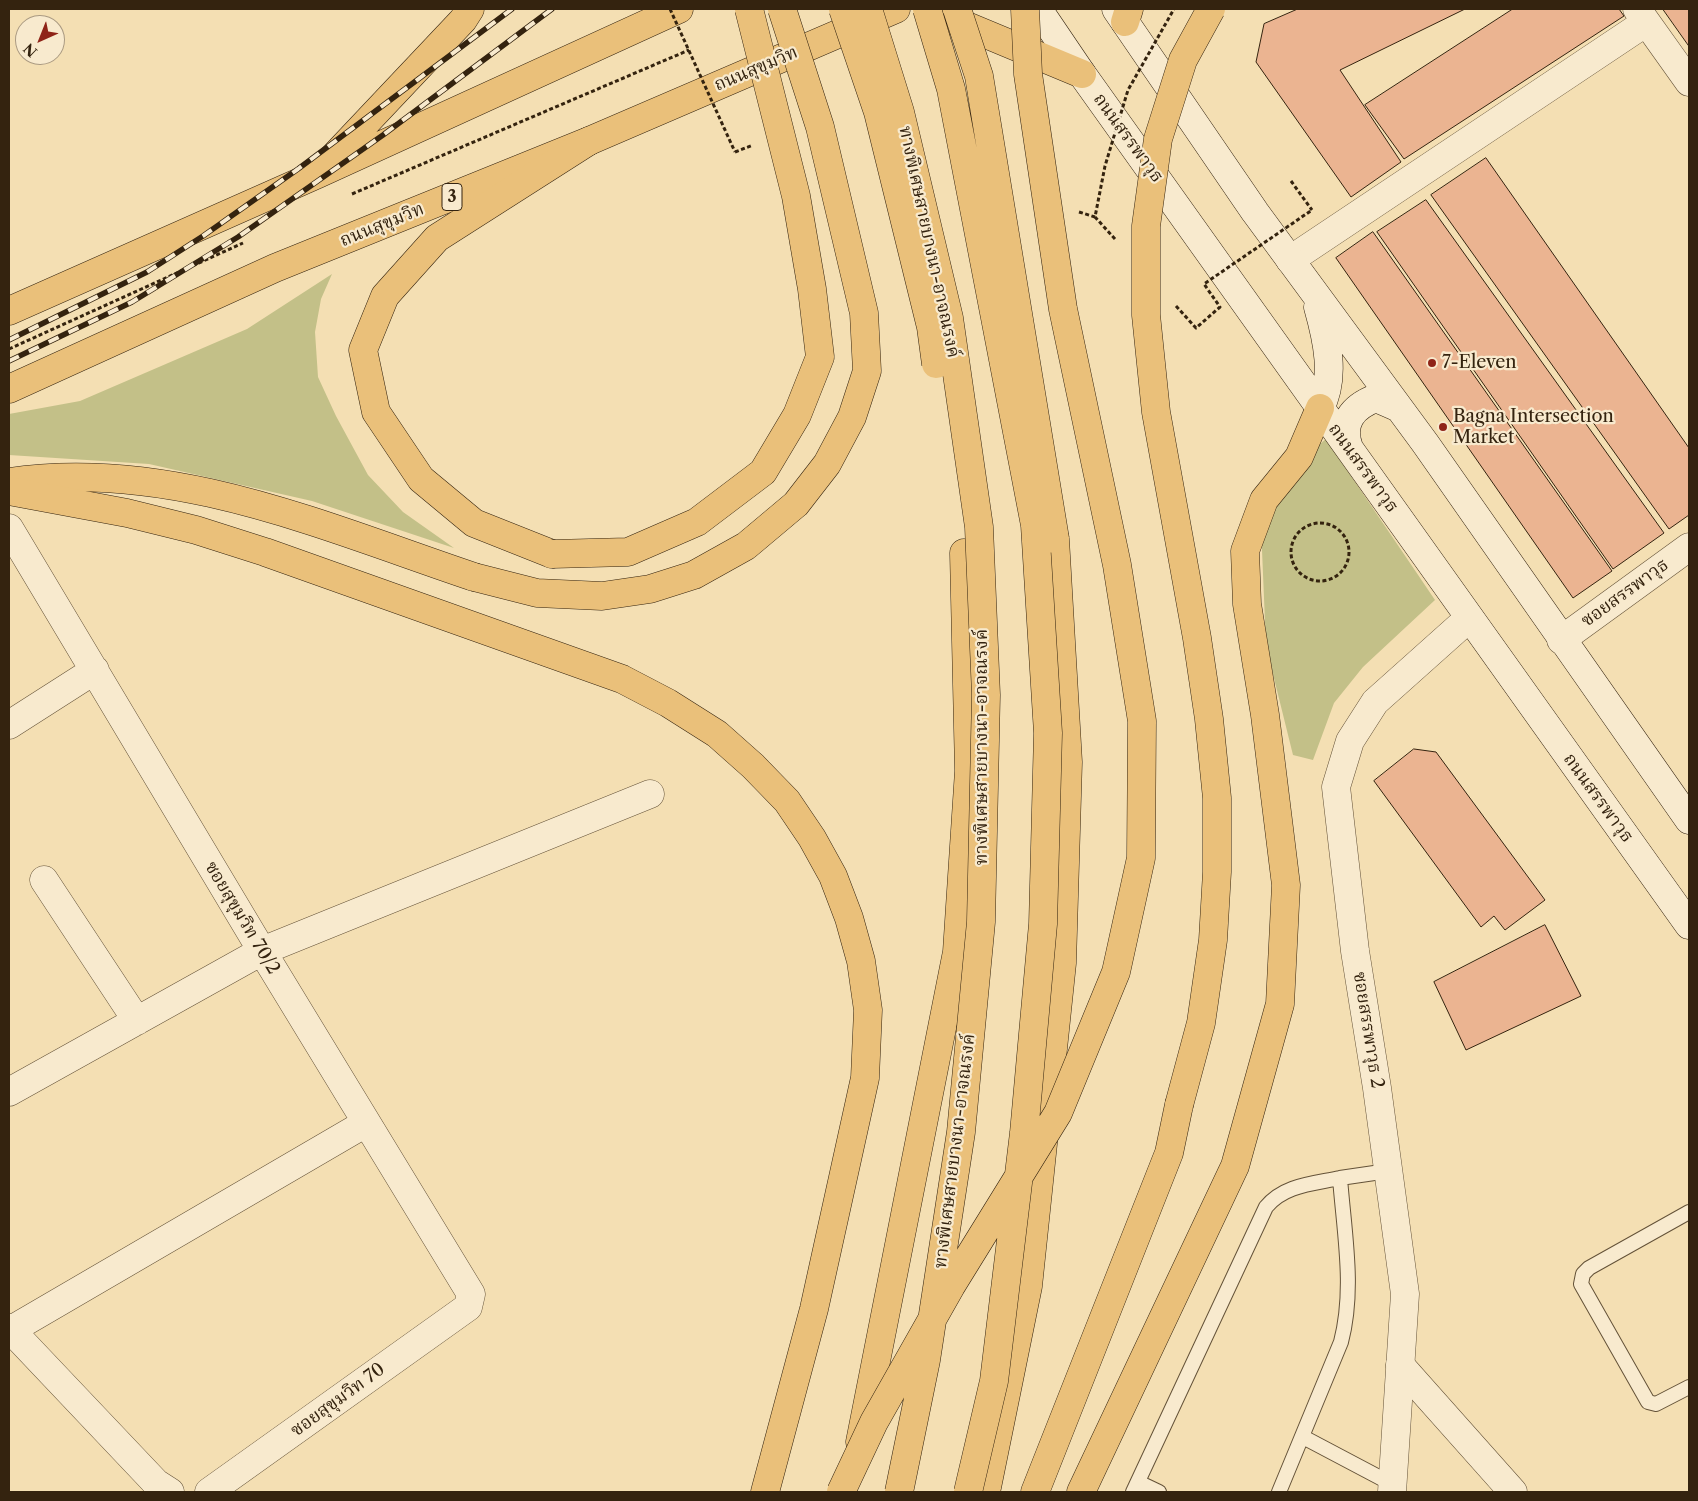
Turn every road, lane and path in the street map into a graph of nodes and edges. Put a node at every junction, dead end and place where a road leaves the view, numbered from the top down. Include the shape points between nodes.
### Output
1 (470, 9) edge
2 (670, 9) edge
3 (679, 9) edge
4 (749, 9) edge
5 (782, 9) edge
6 (843, 9) edge
7 (868, 9) edge
8 (896, 9) edge
9 (927, 9) edge
10 (957, 9) edge
11 (1025, 9) edge
12 (1038, 9) edge
13 (1211, 9) edge
14 (1123, 13) edge
15 (1641, 16) edge
16 (689, 50) junction
17 (1082, 74) junction
18 (1689, 82) edge
19 (589, 141) junction
20 (735, 152) dead end
21 (318, 174) junction
22 (1291, 181) dead end
23 (350, 195) dead end
24 (1074, 210) dead end
25 (1095, 217) dead end
26 (250, 239) dead end
27 (1290, 260) junction
28 (1316, 296) junction
29 (9, 311) edge
30 (1196, 328) dead end
31 (9, 349) edge
32 (9, 389) edge
33 (1320, 408) junction
34 (1399, 408) junction
35 (1349, 448) junction
36 (9, 482) edge
37 (9, 491) edge
38 (9, 528) edge
39 (1689, 547) edge
40 (1338, 575) joint
41 (1470, 618) junction
42 (1561, 640) junction
43 (95, 670) junction
44 (9, 725) edge
45 (650, 794) dead end
46 (1689, 820) edge
47 (44, 880) dead end
48 (1689, 926) edge
49 (262, 951) junction
50 (137, 1021) junction
51 (9, 1092) edge
52 (366, 1123) junction
53 (1388, 1171) junction
54 (1340, 1178) junction
55 (1689, 1212) edge
56 (468, 1307) joint
57 (10, 1329) edge
58 (1400, 1365) junction
59 (1689, 1387) edge
60 (1303, 1437) junction
61 (1136, 1487) edge
62 (1392, 1488) edge
63 (170, 1492) edge
64 (209, 1492) edge
65 (765, 1492) edge
66 (841, 1492) edge
67 (850, 1492) edge
68 (899, 1492) edge
69 (968, 1492) edge
70 (986, 1492) edge
71 (1035, 1492) edge
72 (1081, 1492) edge
73 (1159, 1492) edge
74 (1279, 1492) edge
75 (1512, 1492) edge

1 - 21 main road
2 - 16 path, bridge
3 - 21 main road
4 - 19 main road, bridge via 796,196 820,357 797,416 763,472 697,522 628,552 552,554 474,523 420,479 376,412 363,350 385,296 437,238
5 - 36 main road, bridge via 820,127 864,313 867,371 852,417 827,464 796,504 746,546 694,575 659,586 602,596 546,594 474,577 208,491 144,481 74,476
6 - 67 main road, bridge via 878,112 931,327 964,553 969,771 958,952
7 - 68 main road, ทางพิเศษสายบางนา-อาจณรงค์, bridge via 900,112 949,318 979,527 986,695 981,922 962,1132 926,1360
8 - 19 main road, ถนนสุขุมวิท / 3
9 - 17 main road
9 - 69 main road, bridge via 951,89 1035,525 1048,733 1043,924 1024,1133 994,1380
10 - 70 main road, bridge via 980,76 1055,539 1068,762 1062,963 1028,1286
11 - 66 main road, bridge via 1028,74 1063,309 1117,565 1142,721 1141,858 1116,972 1058,1113 946,1295 874,1422
12 - 17 street, ถนนสรรพาวุธ
13 - 71 main road, bridge via 1182,60 1158,138 1146,226 1146,315 1156,412 1202,674 1217,798 1213,940 1201,1023 1169,1153
14 - 27 street via 1201,134
15 - 18 street
15 - 27 street
16 - 20 path, bridge
16 - 23 path
17 - 33 street, ถนนสรรพาวุธ
19 - 32 main road, ถนนสุขุมวิท / 3 via 275,268
21 - 29 main road
22 - 30 path, bridge via 1312,210 1204,284 1220,307
24 - 25 path
26 - 31 path
27 - 28 street
28 - 33 street via 1328,352 1327,390
28 - 34 street
33 - 35 street, ถนนสรรพาวุธ
33 - 72 main road via 1299,457 1264,500 1245,551 1247,604 1265,715 1286,885 1280,1004 1235,1166
34 - 35 street via 1376,398 1362,403 1351,415 1344,435
34 - 42 street
35 - 41 street, ถนนสรรพาวุธ
37 - 65 main road via 127,513 205,533 284,558 622,679 718,734 787,801 833,876 861,961 868,1010 865,1078 814,1309
38 - 43 street, ซอยสุขุมวิท 70/2
39 - 42 street, ซอยสรรพาวุธ
40 - 40 path via 1318,581 1300,574 1291,556 1295,536 1303,528 1322,523 1339,530 1345,539 1348,558
41 - 48 street, ถนนสรรพาวุธ
41 - 53 street, ซอยสรรพาวุธ 2 via 1375,702 1350,741 1336,787 1355,951
42 - 46 street
43 - 44 street
43 - 49 street, ซอยสุขุมวิท 70/2
45 - 49 street
47 - 50 street
49 - 50 street
49 - 52 street, ซอยสุขุมวิท 70/2
50 - 51 street
52 - 56 street, ซอยสุขุมวิท 70/2 via 471,1294
52 - 57 street
53 - 54 lane
53 - 58 street, ซอยสรรพาวุธ 2 via 1405,1294
54 - 60 lane via 1348,1295 1345,1328
54 - 61 lane via 1291,1188 1274,1198 1266,1208
55 - 59 lane via 1589,1268 1583,1274 1581,1284 1648,1402 1656,1404
56 - 64 street, ซอยสุขุมวิท 70
57 - 63 street via 156,1483
58 - 62 street, ซอยสรรพาวุธ 2
58 - 75 street
60 - 62 lane
60 - 74 lane
61 - 73 lane

